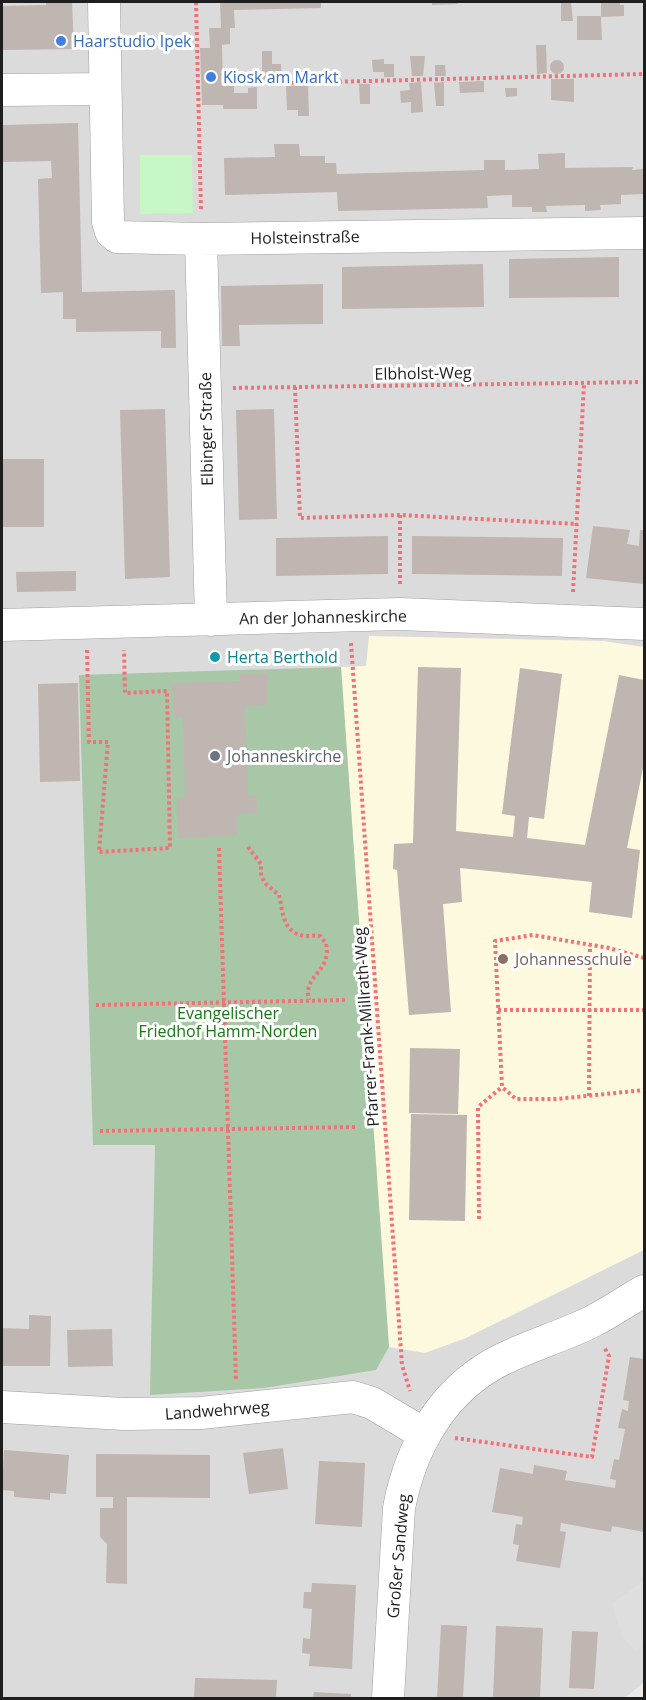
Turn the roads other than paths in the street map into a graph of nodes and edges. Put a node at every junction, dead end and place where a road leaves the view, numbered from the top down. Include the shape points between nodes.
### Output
1 (104, 2) edge
2 (105, 89) junction
3 (2, 90) edge
4 (645, 233) edge
5 (201, 239) junction
6 (211, 620) junction
7 (645, 624) edge
8 (2, 625) edge
9 (645, 1291) edge
10 (2, 1407) edge
11 (424, 1434) junction
12 (388, 1698) edge

1 - 2 street
2 - 3 street
2 - 5 street, Holsteinstraße via 111,232 128,238
4 - 5 street, Holsteinstraße
5 - 6 street, Elbinger Straße
6 - 7 street, An der Johanneskirche via 400,614
6 - 8 street, An der Johanneskirche
9 - 11 street, Großer Sandweg via 590,1323 478,1373 441,1409
10 - 11 street, Landwehrweg via 124,1414 237,1410 353,1397 372,1403
11 - 12 street, Großer Sandweg via 404,1480 399,1508

